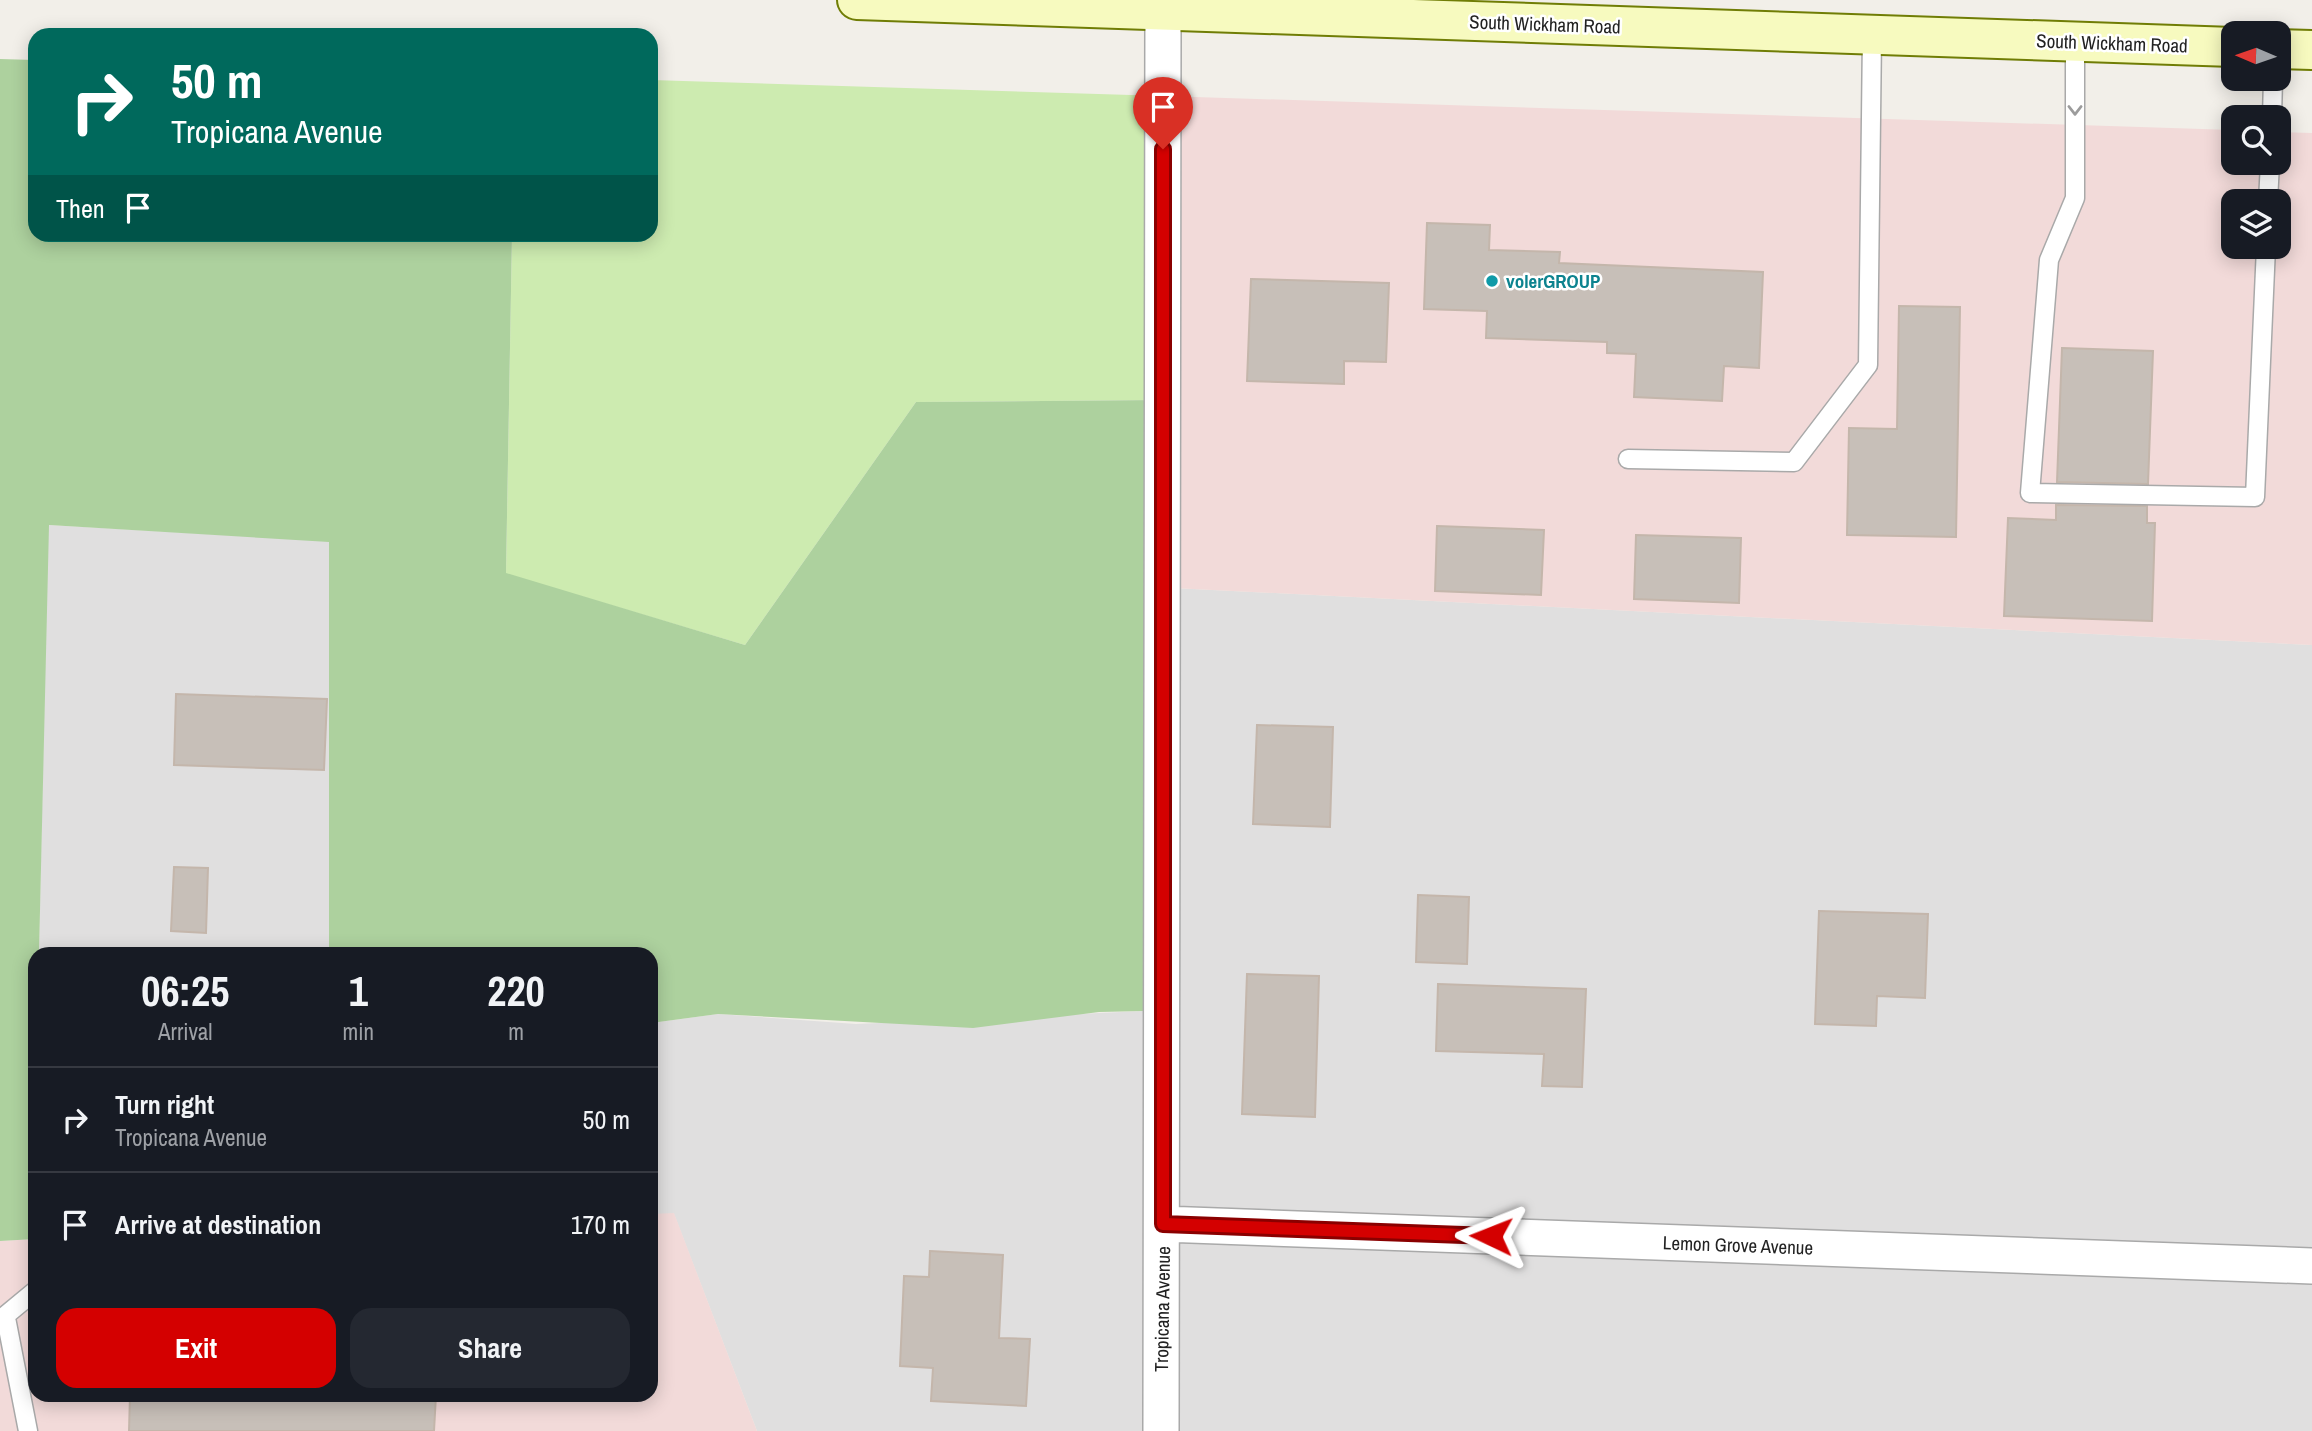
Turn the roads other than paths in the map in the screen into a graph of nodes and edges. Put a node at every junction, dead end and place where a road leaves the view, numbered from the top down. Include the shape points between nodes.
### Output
1 (857, 0) edge
2 (1056, 4) edge
3 (1163, 11) junction
4 (1872, 35) junction
5 (2075, 42) junction
6 (2221, 47) edge
7 (2291, 49) edge
8 (2312, 50) edge
9 (2265, 259) edge
10 (1628, 459) dead end
11 (1163, 1224) junction
12 (2312, 1266) edge
13 (28, 1297) edge
14 (3, 1319) edge
15 (28, 1431) edge
16 (1161, 1431) edge

1 - 2 main road, South Wickham Road
2 - 3 main road, South Wickham Road
3 - 4 main road, South Wickham Road
3 - 11 street, Tropicana Avenue
4 - 5 main road, South Wickham Road
4 - 10 lane via 1868,365 1794,462
5 - 6 main road, South Wickham Road
5 -> 9 lane via 2075,198 2049,260 2030,493 2255,498
7 - 8 main road
11 - 12 street, Lemon Grove Avenue
11 - 16 street, Tropicana Avenue
13 - 14 lane
14 - 15 lane

